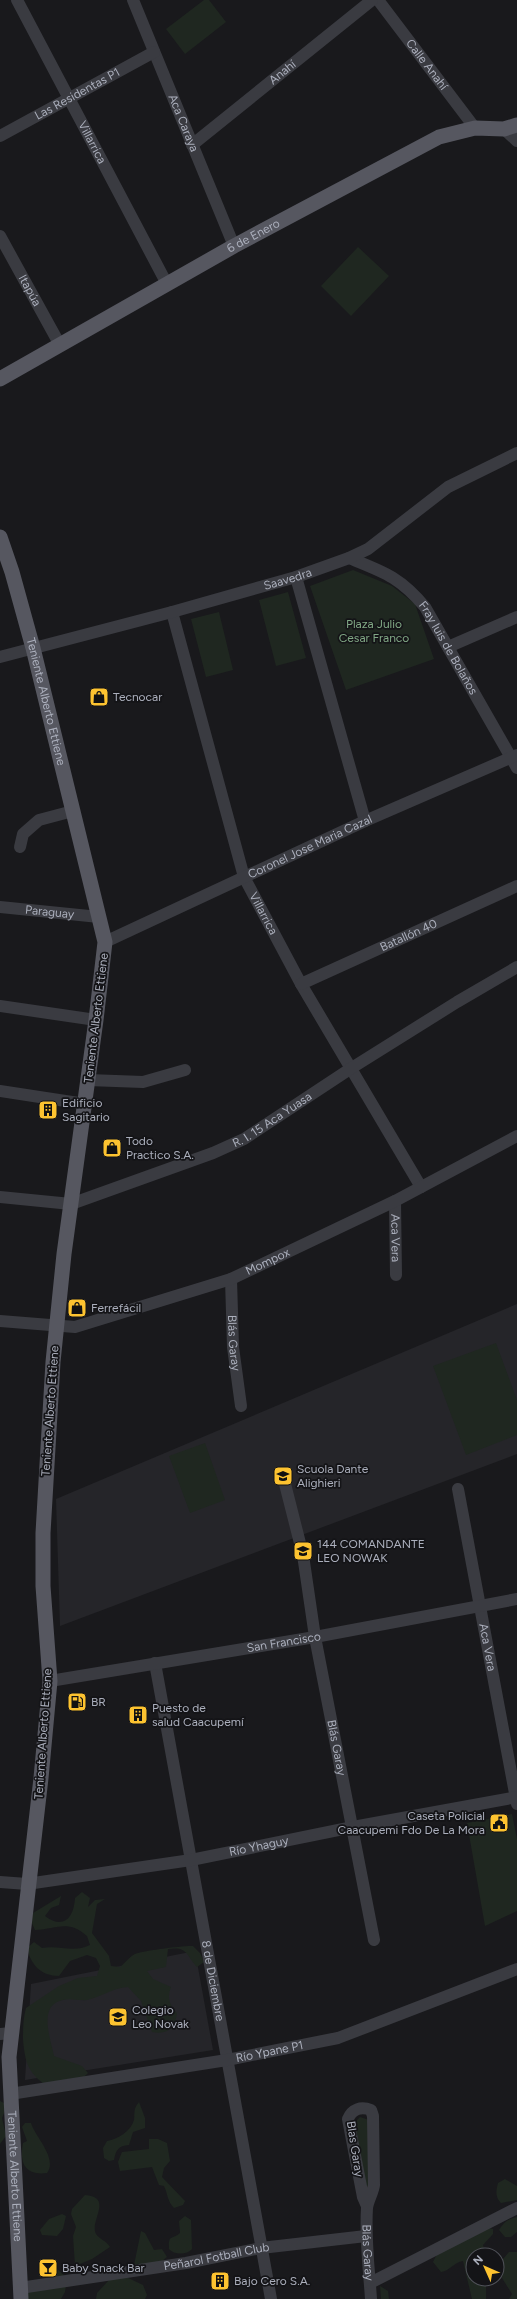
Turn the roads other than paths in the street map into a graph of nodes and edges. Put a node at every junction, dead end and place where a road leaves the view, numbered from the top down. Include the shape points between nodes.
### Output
1 (18, 0) edge
2 (133, 0) edge
3 (372, 0) edge
4 (378, 0) edge
5 (154, 52) junction
6 (69, 99) junction
7 (510, 127) edge
8 (476, 128) junction
9 (0, 136) edge
10 (517, 141) edge
11 (192, 145) junction
12 (0, 236) edge
13 (234, 246) junction
14 (167, 284) junction
15 (60, 344) junction
16 (0, 379) edge
17 (517, 453) edge
18 (0, 537) edge
19 (349, 558) junction
20 (296, 577) junction
21 (172, 612) junction
22 (517, 617) edge
23 (448, 647) junction
24 (33, 648) junction
25 (0, 657) edge
26 (514, 756) edge
27 (517, 768) edge
28 (73, 811) junction
29 (365, 821) junction
30 (20, 847) dead end
31 (244, 877) junction
32 (517, 886) edge
33 (0, 907) edge
34 (99, 917) junction
35 (105, 942) junction
36 (517, 967) edge
37 (301, 984) junction
38 (0, 1006) edge
39 (96, 1020) junction
40 (350, 1069) junction
41 (185, 1070) dead end
42 (88, 1080) junction
43 (0, 1091) edge
44 (85, 1104) junction
45 (517, 1136) edge
46 (421, 1187) junction
47 (0, 1197) edge
48 (395, 1201) junction
49 (71, 1204) junction
50 (396, 1275) dead end
51 (231, 1279) junction
52 (0, 1321) edge
53 (57, 1325) junction
54 (241, 1406) dead end
55 (284, 1480) dead end
56 (458, 1489) dead end
57 (517, 1599) edge
58 (480, 1606) junction
59 (315, 1637) junction
60 (155, 1663) junction
61 (50, 1681) junction
62 (516, 1800) edge
63 (353, 1826) junction
64 (191, 1860) junction
65 (0, 1882) edge
66 (28, 1884) junction
67 (374, 1940) dead end
68 (517, 1969) edge
69 (6, 2033) edge
70 (227, 2060) junction
71 (10, 2094) junction
72 (367, 2206) junction
73 (517, 2208) edge
74 (366, 2236) junction
75 (261, 2248) junction
76 (370, 2283) junction
77 (20, 2294) edge
78 (271, 2299) edge
79 (371, 2299) edge

1 - 6 street, Villarrica
2 - 5 street, Aca Caraya
3 - 11 street, Anahí
4 - 8 street, Calle Anahí
5 - 6 street, Las Residentas P1
5 - 11 street, Aca Caraya
6 - 9 street, Las Residentas P1
6 - 14 street, Villarrica
7 - 8 main road, 6 de Enero
7 - 10 street
8 - 13 main road, 6 de Enero via 439,137
11 - 13 street, Aca Caraya
12 - 15 street, Itapúa
13 - 14 main road, 6 de Enero
14 - 15 main road, 6 de Enero
15 - 16 main road, 6 de Enero
17 - 19 street, Saavedra via 448,487 368,549
18 - 24 main road, Teniente Alberto Ettiene
19 - 20 street, Saavedra
19 - 23 street, Fray luis de Bolaños via 384,572 411,590 424,606
20 - 21 street, Saavedra
20 - 29 street
21 - 24 street, Saavedra
21 - 31 street, Villarrica
22 - 23 street
23 - 26 street, Fray luis de Bolaños
24 - 25 street, Saavedra
24 - 28 main road, Teniente Alberto Ettiene
26 - 27 street, Fray luis de Bolaños
26 - 29 street, Coronel Jose Maria Cazal
28 - 30 street via 39,820 22,834
28 - 34 main road, Teniente Alberto Ettiene
29 - 31 street, Coronel Jose Maria Cazal
31 - 35 street, Coronel Jose Maria Cazal
31 - 37 street, Villarrica
32 - 37 street, Batallón 40
33 - 34 street, Paraguay
34 - 35 main road, Teniente Alberto Ettiene
35 - 39 main road, Teniente Alberto Ettiene
36 - 40 street, R. I. 15 Aca Yuasa
37 - 40 street, Villarrica
38 - 39 street
39 - 42 main road, Teniente Alberto Ettiene
40 - 46 street, Villarrica
40 - 49 street, R. I. 15 Aca Yuasa via 244,1139 213,1153
41 - 42 street via 143,1082
42 - 44 main road, Teniente Alberto Ettiene
43 - 44 street
44 - 49 main road, Teniente Alberto Ettiene
45 - 46 street, Mompox
46 - 48 street, Mompox
47 - 49 street, R. I. 15 Aca Yuasa
48 - 50 street, Aca Vera
48 - 51 street, Mompox
49 - 53 main road, Teniente Alberto Ettiene
51 - 53 street, Mompox via 75,1327
51 - 54 street, Blás Garay via 233,1347
52 - 53 street, Mompox
53 - 61 main road, Teniente Alberto Ettiene via 43,1533 43,1586
55 - 59 street, Blás Garay via 303,1555
56 - 58 street, Aca Vera
57 - 58 street, San Francisco
58 - 59 street, San Francisco
58 - 62 street, Aca Vera
59 - 60 street, San Francisco
59 - 63 street, Blás Garay
60 - 61 street, San Francisco
60 - 64 street, 8 de Diciembre
61 - 66 main road, Teniente Alberto Ettiene
62 - 63 street, Río Yhaguy
63 - 64 street, Río Yhaguy
63 - 67 street, Blás Garay
64 - 66 street, Río Yhaguy
64 - 70 street, 8 de Diciembre
65 - 66 street, Río Yhaguy
66 - 69 main road, Teniente Alberto Ettiene
68 - 70 street, Río Ypane P1 via 338,2038
69 - 71 main road, Teniente Alberto Ettiene
70 - 71 street, Río Ypane P1
70 - 75 street, 8 de Diciembre
71 - 77 main road, Teniente Alberto Ettiene
72 - 72 street, Blas Garay via 373,2195 374,2184 373,2116 371,2110 361,2108 353,2111 348,2119
72 - 74 street, Blás Garay
73 - 76 street
74 - 75 street, Peñarol Fotball Club
74 - 76 street, Blás Garay
75 - 77 street, Peñarol Fotball Club
75 - 78 street, 8 de Diciembre
76 - 79 street, Blás Garay

